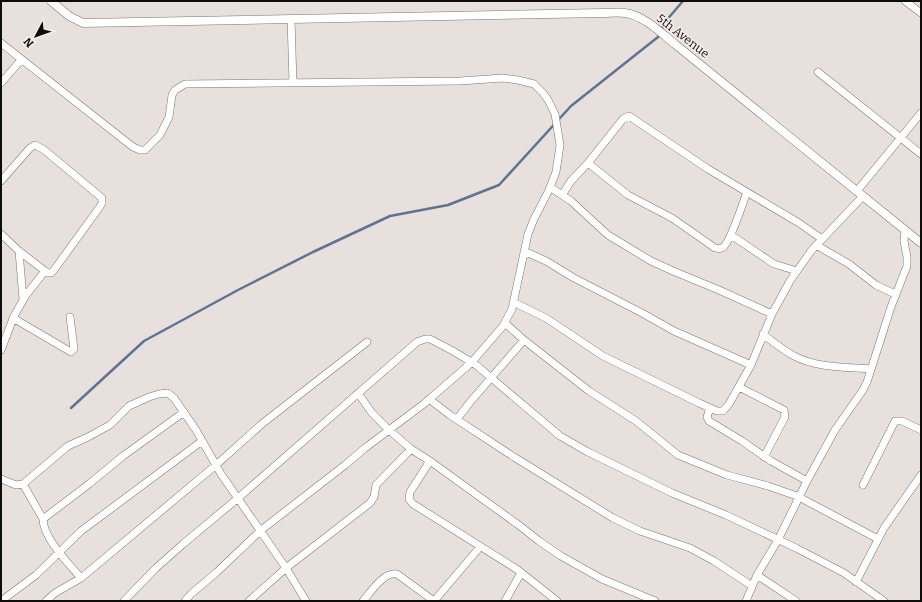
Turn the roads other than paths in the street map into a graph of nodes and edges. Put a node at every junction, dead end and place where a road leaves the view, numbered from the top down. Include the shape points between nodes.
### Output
1 (51, 1) edge
2 (905, 1) edge
3 (921, 13) edge
4 (291, 19) junction
5 (1, 43) edge
6 (21, 60) junction
7 (818, 72) dead end
8 (1, 83) edge
9 (293, 83) junction
10 (921, 113) edge
11 (900, 138) junction
12 (921, 154) edge
13 (588, 163) junction
14 (1, 181) edge
15 (550, 187) junction
16 (747, 192) junction
17 (860, 193) junction
18 (562, 196) junction
19 (905, 230) junction
20 (1, 234) edge
21 (731, 235) junction
22 (822, 239) junction
23 (921, 244) edge
24 (816, 245) junction
25 (19, 251) junction
26 (524, 251) junction
27 (44, 271) junction
28 (797, 271) junction
29 (895, 294) junction
30 (23, 301) junction
31 (513, 302) junction
32 (772, 314) junction
33 (70, 316) dead end
34 (13, 318) junction
35 (505, 323) junction
36 (763, 334) junction
37 (524, 340) junction
38 (367, 342) dead end
39 (1, 350) edge
40 (472, 363) junction
41 (751, 365) junction
42 (871, 369) junction
43 (491, 378) junction
44 (739, 387) junction
45 (358, 393) junction
46 (429, 400) junction
47 (710, 408) junction
48 (184, 412) junction
49 (457, 419) junction
50 (389, 430) junction
51 (921, 430) edge
52 (202, 441) junction
53 (411, 449) junction
54 (764, 457) junction
55 (430, 461) junction
56 (216, 465) junction
57 (921, 475) edge
58 (1, 478) edge
59 (807, 481) junction
60 (23, 484) junction
61 (863, 485) dead end
62 (798, 497) junction
63 (237, 499) junction
64 (43, 520) junction
65 (260, 531) junction
66 (878, 539) junction
67 (778, 540) junction
68 (480, 547) junction
69 (59, 553) junction
70 (286, 568) junction
71 (521, 572) junction
72 (757, 575) junction
73 (81, 578) junction
74 (856, 582) junction
75 (752, 586) junction
76 (304, 600) edge
77 (1, 601) edge
78 (46, 601) edge
79 (124, 601) edge
80 (185, 601) edge
81 (250, 601) edge
82 (363, 601) edge
83 (434, 601) edge
84 (505, 601) edge
85 (557, 601) edge
86 (655, 601) edge
87 (746, 601) edge
88 (796, 601) edge
89 (884, 601) edge

1 - 4 street, 5th Avenue via 69,16 83,23
2 - 3 street
4 - 9 street
4 - 17 street, 5th Avenue via 630,14 643,20 676,45
5 - 6 street
6 - 8 street
6 - 9 street via 140,150 145,150 165,127 170,117 172,95 180,86
7 - 11 street
9 - 15 street via 460,82 510,78 534,84 548,100 558,126 559,158
10 - 11 street
11 - 12 street
11 - 17 street
13 - 16 street via 623,119 629,116
13 - 18 street via 571,181
13 - 21 street via 628,195 672,218 715,248 724,246
14 - 27 street via 35,145 102,198 99,208 54,270 51,273
15 - 18 street
15 - 26 street via 531,226
16 - 21 street
16 - 22 street
17 - 19 street, 5th Avenue
17 - 22 street
18 - 32 street via 608,235 652,261
19 - 23 street, 5th Avenue
19 - 29 street via 904,246 908,262
20 - 25 street
21 - 28 street via 774,264
22 - 24 street
24 - 28 street
24 - 29 street via 849,264 876,285
25 - 27 street
25 - 30 street
26 - 31 street
26 - 41 street via 674,331
27 - 30 street
28 - 32 street
29 - 42 street
30 - 34 street
31 - 35 street
31 - 47 street via 546,318 603,356
32 - 36 street
33 - 34 street via 74,349 71,352
34 - 39 street
35 - 37 street
35 - 40 street
36 - 41 street
36 - 42 street via 789,353 807,361
37 - 43 street
37 - 62 street via 589,391 636,421 678,454 727,475
38 - 56 street via 263,423
40 - 43 street
40 - 45 street via 430,339 421,339
40 - 46 street
41 - 44 street
42 - 59 street via 863,390 835,430
43 - 49 street
43 - 67 street via 560,436 588,452
44 - 47 street via 723,411
44 - 54 street via 784,410 785,417
45 - 50 street via 372,413
45 - 63 street
46 - 49 street
46 - 50 street
47 - 54 street via 707,417 709,421
48 - 52 street
48 - 60 street via 168,393 138,401 125,409 105,429 68,446
48 - 64 street via 123,456
49 - 75 street via 613,518 640,531 690,548
50 - 53 street
50 - 65 street
51 - 61 street via 902,421 895,421
52 - 56 street
52 - 69 street via 90,524
53 - 55 street
53 - 70 street via 376,485 370,503
54 - 59 street
55 - 68 street via 410,492 411,502
55 - 86 street via 561,556 602,579
56 - 63 street
56 - 73 street
57 - 66 street via 891,516
58 - 60 street via 16,485
59 - 62 street
60 - 64 street
62 - 66 street
62 - 67 street
63 - 65 street
63 - 79 street via 178,548
64 - 69 street via 43,526
65 - 70 street
65 - 80 street
66 - 74 street
67 - 72 street
67 - 74 street
68 - 71 street
68 - 83 street
69 - 73 street
69 - 77 street via 36,575
70 - 76 street
70 - 81 street
71 - 84 street
71 - 85 street
72 - 75 street
72 - 88 street
73 - 78 street
74 - 89 street
75 - 87 street
82 - 83 street via 383,579 397,574

